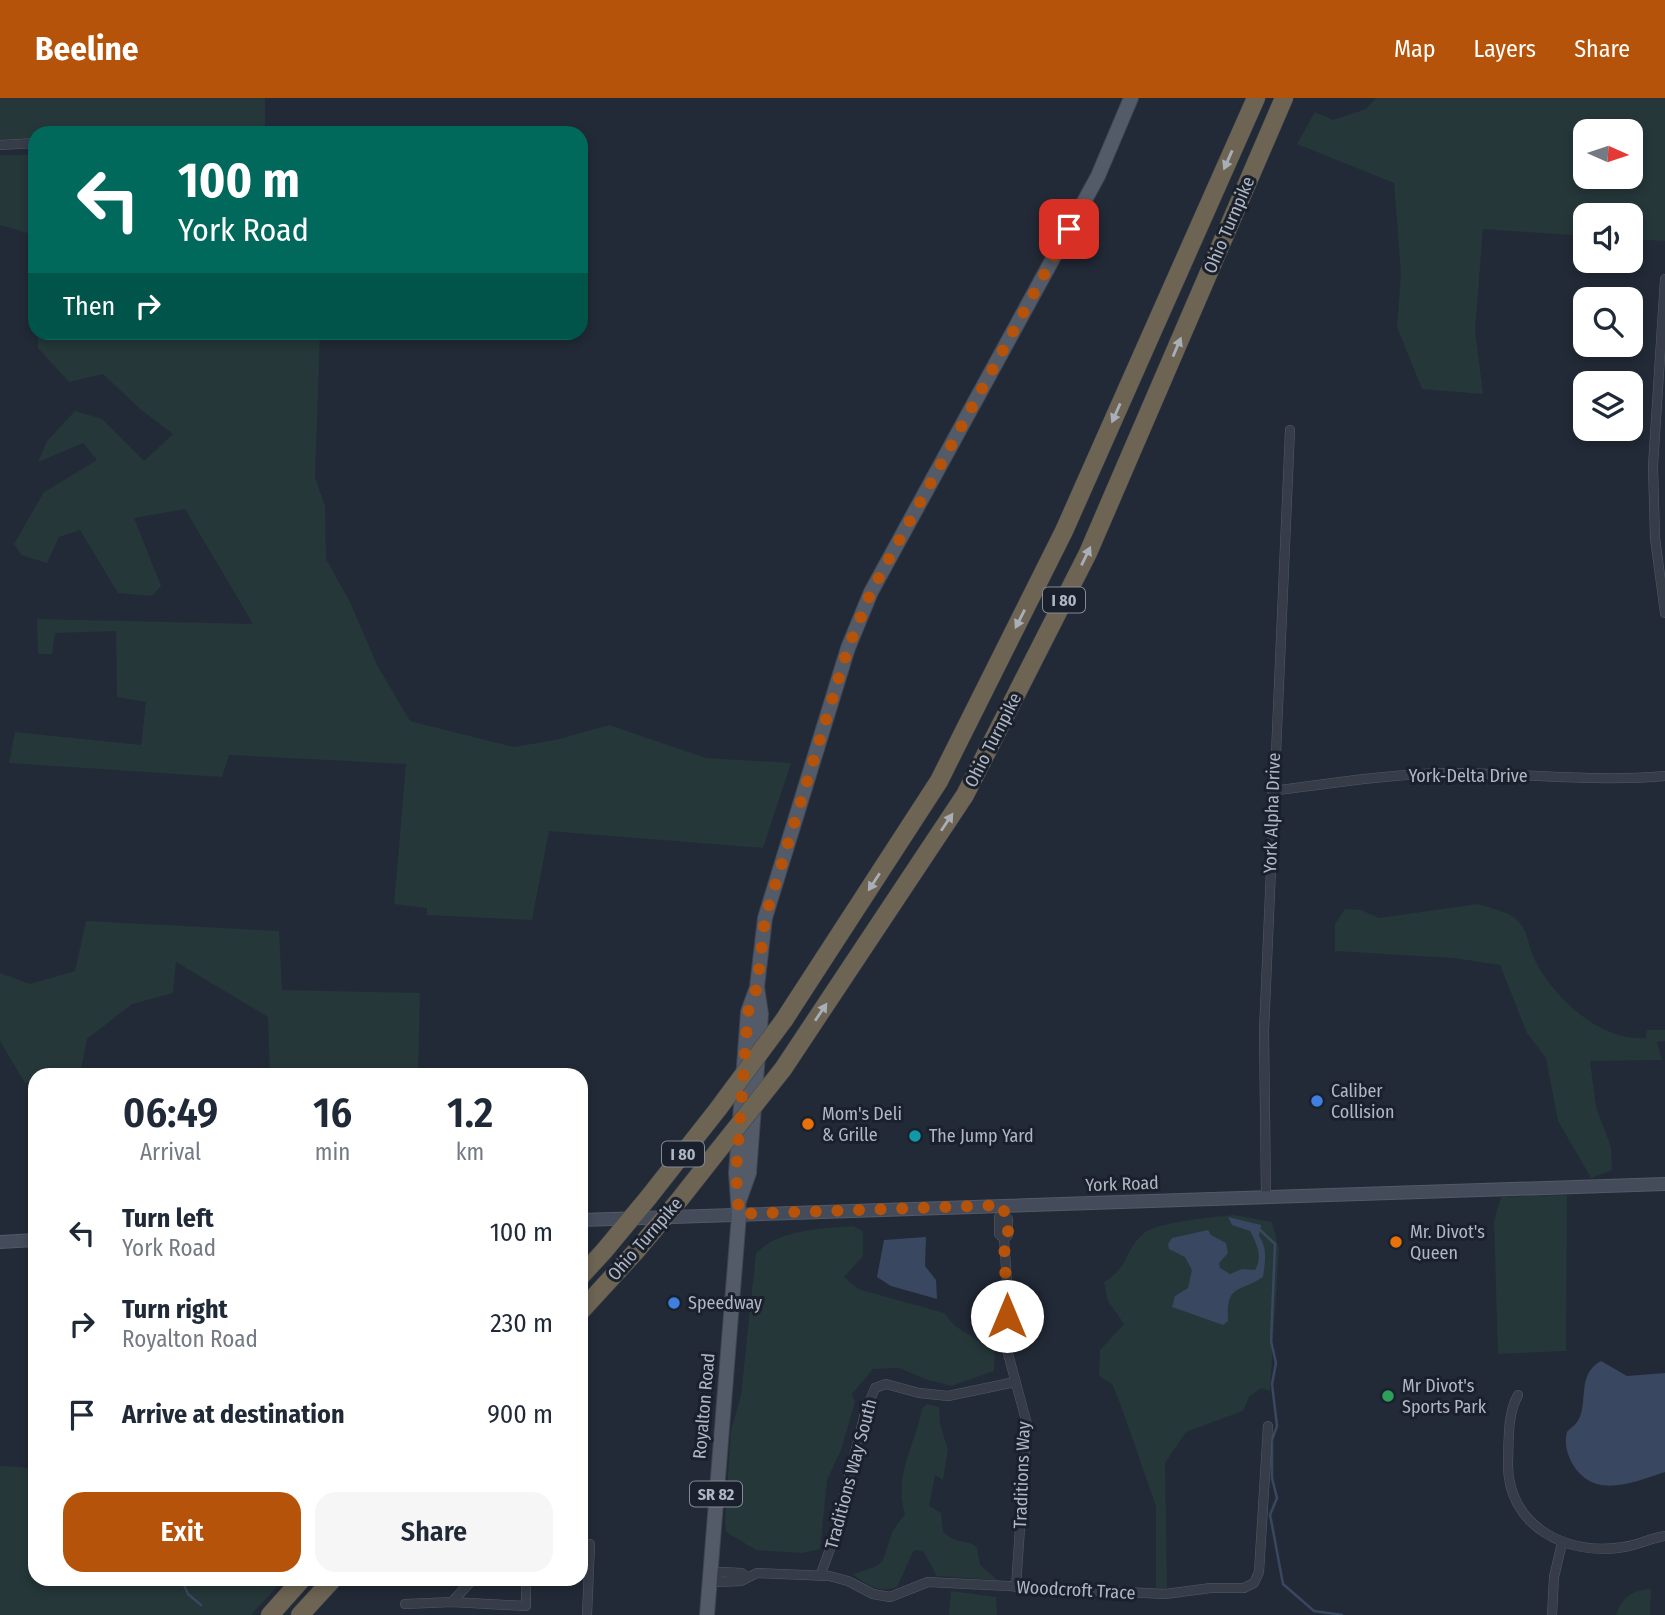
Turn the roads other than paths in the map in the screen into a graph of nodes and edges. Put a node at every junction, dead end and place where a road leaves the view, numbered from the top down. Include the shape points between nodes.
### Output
1 (1131, 98) edge
2 (1256, 98) edge
3 (1284, 98) edge
4 (28, 143) edge
5 (0, 145) edge
6 (1665, 279) edge
7 (1290, 430) dead end
8 (1665, 613) edge
9 (1665, 776) edge
10 (1272, 791) junction
11 (1665, 1184) edge
12 (1266, 1196) junction
13 (739, 1208) junction
14 (1004, 1210) junction
15 (588, 1219) edge
16 (28, 1240) edge
17 (0, 1242) edge
18 (588, 1268) edge
19 (588, 1303) edge
20 (1015, 1382) junction
21 (1518, 1395) dead end
22 (1268, 1426) dead end
23 (1665, 1536) edge
24 (1562, 1543) junction
25 (588, 1544) edge
26 (713, 1576) junction
27 (820, 1576) junction
28 (296, 1586) edge
29 (327, 1586) edge
30 (467, 1586) edge
31 (526, 1586) edge
32 (1016, 1587) junction
33 (452, 1602) junction
34 (405, 1604) dead end
35 (270, 1615) edge
36 (300, 1615) edge
37 (587, 1615) edge
38 (707, 1615) edge
39 (1552, 1615) edge

1 - 13 main road, Royalton Road / SR 82 via 1098,176 861,615 765,918 757,987 748,1012 736,1173
2 -> 18 highway, Ohio Turnpike / I 80, bridge via 1064,531 939,781 784,1020
19 -> 3 highway, Ohio Turnpike / I 80, bridge via 680,1199 783,1069 965,795 1088,553
4 - 5 street
6 - 8 street via 1653,466 1655,538
7 - 10 street, York Alpha Drive
9 - 10 street, York-Delta Drive via 1599,779 1454,773 1375,777
10 - 12 street, York Alpha Drive via 1264,1043
11 - 12 street, York Road
12 - 14 street, York Road
13 - 14 street, York Road
13 - 15 street, York Road
13 - 26 main road, Royalton Road / SR 82
14 - 20 street, Traditions Way via 1008,1219 1004,1239 1006,1340
16 - 17 street
20 - 27 street, Traditions Way South via 948,1396 886,1384 875,1388
20 - 32 street, Traditions Way via 1027,1424
21 - 24 street via 1510,1414 1512,1492 1531,1524
22 - 32 street, Woodcroft Trace via 1256,1580 1244,1588 1165,1594
23 - 24 street via 1620,1548
24 - 39 street
25 - 37 street
26 - 27 street, Woodcroft Trace via 720,1572 746,1577 757,1573
26 - 38 main road, Royalton Road / SR 82
27 - 32 street, Woodcroft Trace via 843,1579 890,1597 923,1583
28 - 35 highway
29 - 36 highway
30 - 33 street
31 - 33 street via 526,1606
33 - 34 street

